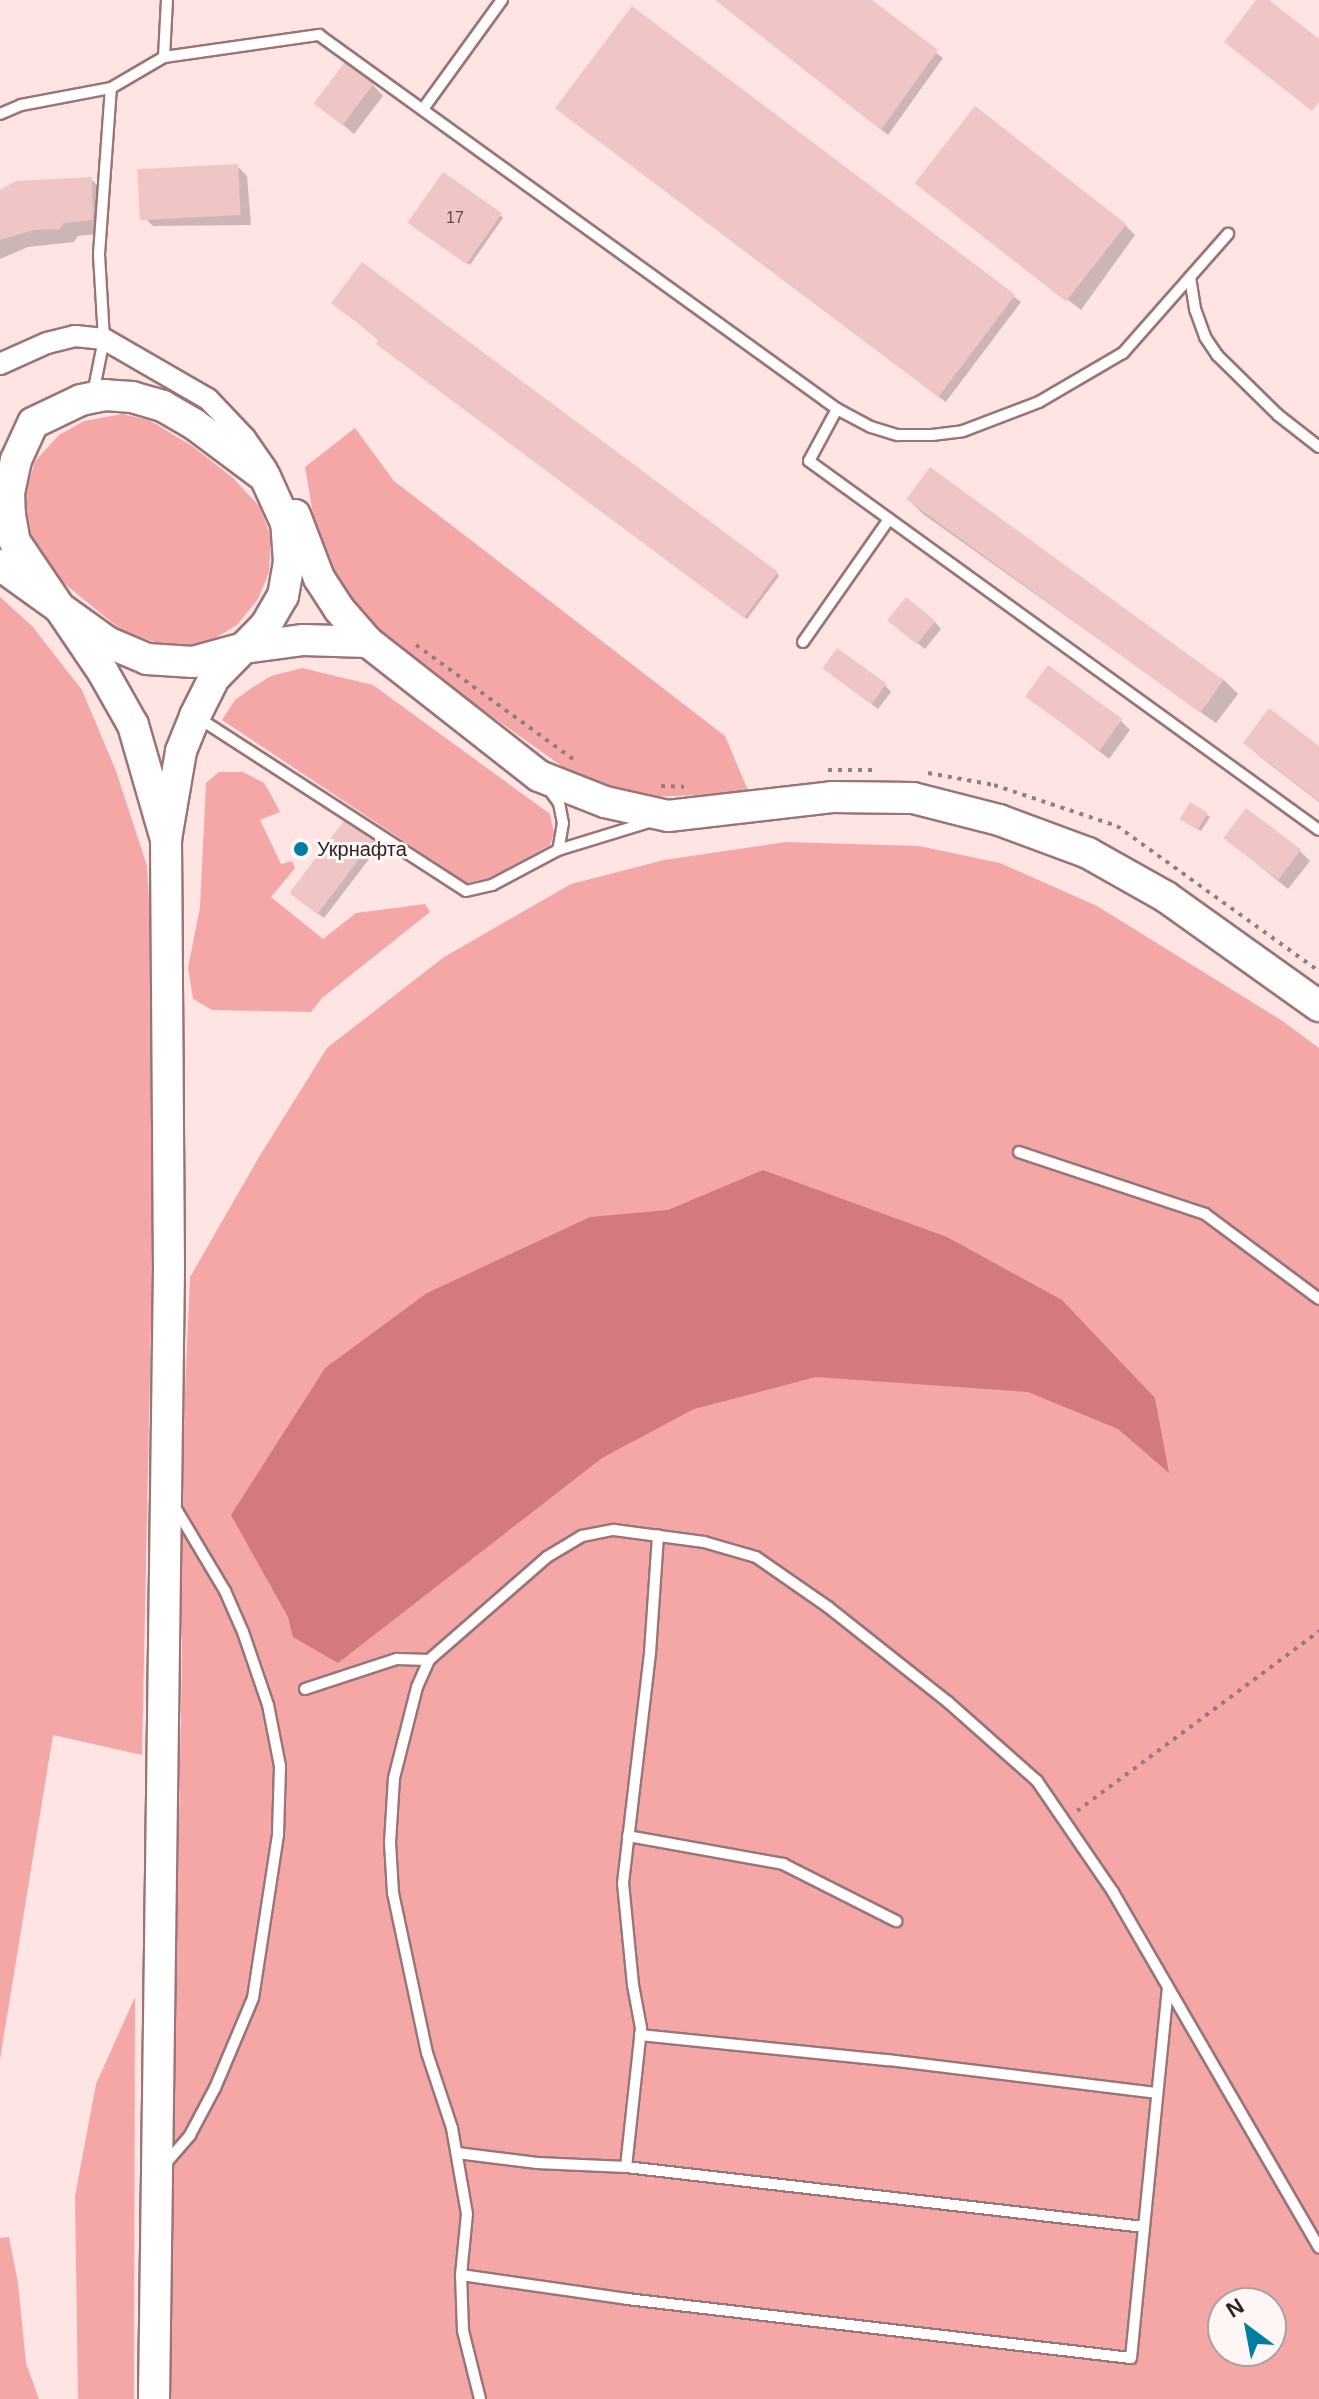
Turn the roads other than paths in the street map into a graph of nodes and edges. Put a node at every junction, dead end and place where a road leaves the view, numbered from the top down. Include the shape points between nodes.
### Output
1 (167, 0) edge
2 (502, 0) edge
3 (164, 57) junction
4 (111, 88) junction
5 (423, 109) junction
6 (0, 114) edge
7 (1228, 234) dead end
8 (1190, 277) junction
9 (104, 339) junction
10 (0, 364) edge
11 (93, 397) junction
12 (837, 409) junction
13 (33, 423) junction
14 (0, 441) edge
15 (1319, 447) edge
16 (271, 481) junction
17 (889, 519) junction
18 (0, 565) edge
19 (60, 608) junction
20 (368, 642) junction
21 (803, 642) dead end
22 (244, 648) junction
23 (195, 716) junction
24 (539, 776) junction
25 (668, 816) junction
26 (1319, 830) edge
27 (166, 839) junction
28 (558, 850) junction
29 (1319, 1006) edge
30 (1019, 1152) dead end
31 (1319, 1299) edge
32 (166, 1491) junction
33 (658, 1535) junction
34 (429, 1660) junction
35 (305, 1689) dead end
36 (628, 1836) junction
37 (896, 1921) dead end
38 (1168, 1988) junction
39 (640, 2035) junction
40 (1157, 2093) junction
41 (457, 2153) junction
42 (626, 2167) junction
43 (158, 2170) junction
44 (1144, 2227) junction
45 (1319, 2248) edge
46 (461, 2275) junction
47 (154, 2399) edge
48 (480, 2399) edge

1 - 3 lane
2 - 5 lane
3 - 4 lane
3 - 5 lane via 319,35
4 - 6 lane
4 - 9 lane via 99,254
5 - 12 lane
7 - 8 lane
8 - 12 lane via 1123,353 1078,382 1001,419 963,431 898,435
8 - 15 lane via 1195,309 1217,355
9 - 10 street via 75,336
9 - 11 lane
9 - 16 street via 208,399 245,438
11 - 13 main road
11 - 16 main road via 132,397 163,406
12 - 17 lane via 809,461
13 - 14 main road
13 - 19 main road via 16,460 10,515 15,542
16 - 20 main road via 293,511 319,578
16 - 22 main road via 286,523 289,562 283,596
17 - 21 lane
17 - 26 lane
18 - 19 main road
19 - 22 main road via 107,642 147,659 193,662
19 - 27 main road via 133,725
20 - 22 main road via 303,640
20 - 24 main road
22 - 23 main road via 214,678
23 - 27 main road via 181,751
23 - 28 lane via 466,891 492,885
24 - 25 main road via 605,802
24 - 28 lane via 559,803 563,823
25 - 28 lane
25 - 29 main road via 832,797 913,798 999,820 1088,853 1166,897
27 - 32 main road
30 - 31 lane via 1205,1214
32 - 43 main road
32 - 43 lane via 243,1632 268,1705 280,1766 278,1834 253,1998 190,2135
33 - 34 lane via 614,1530 582,1536 517,1580
33 - 36 lane
33 - 38 lane via 756,1557 992,1739 1037,1781 1113,1892
34 - 35 lane via 397,1659
34 - 41 lane via 394,1778 390,1843 393,1893 427,2053
36 - 37 lane via 783,1864
36 - 39 lane via 623,1883
38 - 40 lane
38 - 45 lane
39 - 40 lane
39 - 42 lane
40 - 44 lane
41 - 42 lane
41 - 46 lane via 467,2214
42 - 44 lane
43 - 47 main road
44 - 46 lane via 1131,2358
46 - 48 lane via 463,2331

